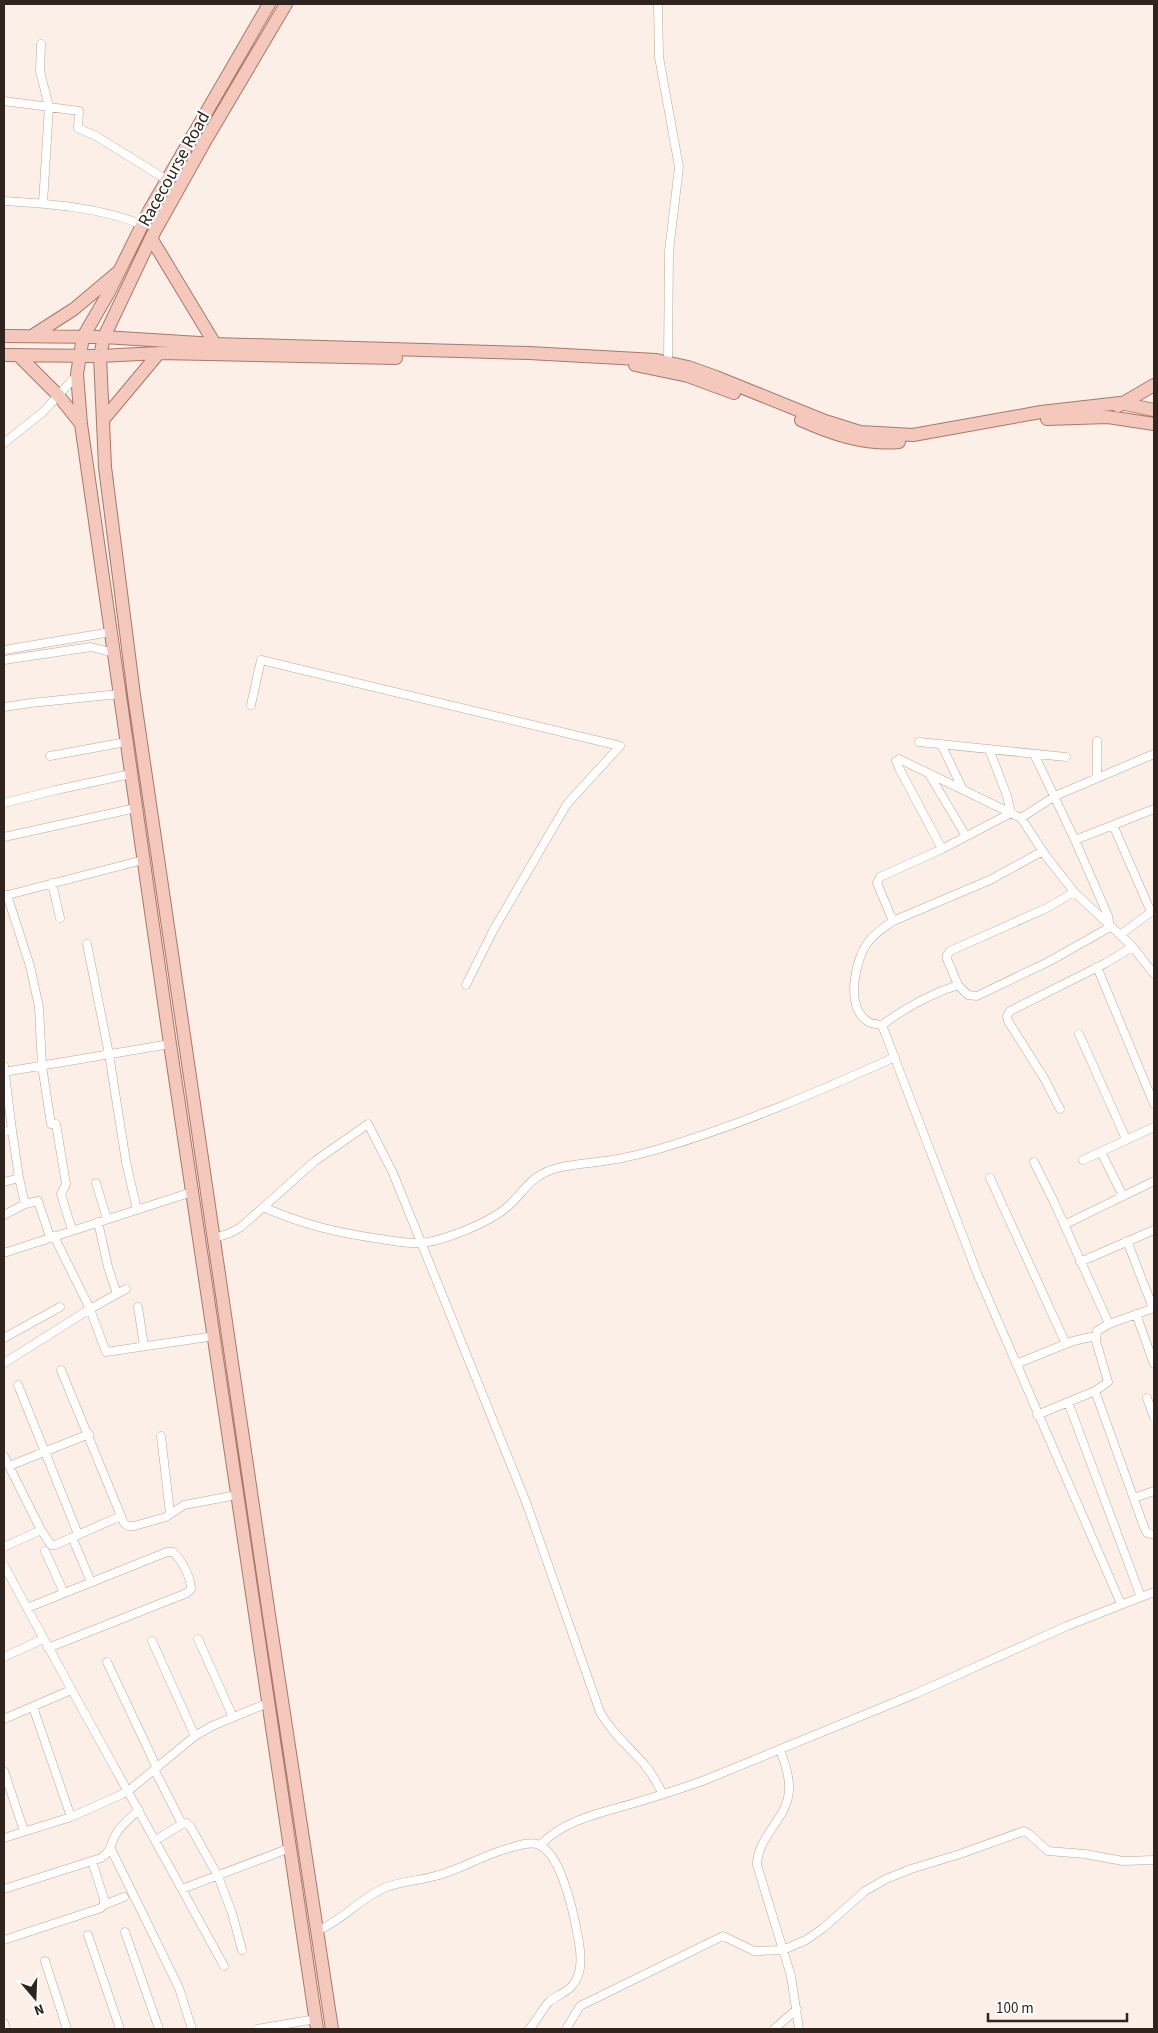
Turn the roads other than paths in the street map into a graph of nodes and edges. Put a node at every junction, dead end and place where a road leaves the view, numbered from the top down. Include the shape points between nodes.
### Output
1 (268, 4) edge
2 (286, 4) edge
3 (658, 4) edge
4 (41, 44) dead end
5 (4, 100) edge
6 (49, 107) junction
7 (168, 180) junction
8 (4, 201) edge
9 (43, 203) junction
10 (143, 224) junction
11 (151, 238) junction
12 (120, 269) junction
13 (4, 336) edge
14 (32, 336) junction
15 (83, 337) junction
16 (104, 337) junction
17 (215, 344) junction
18 (159, 353) junction
19 (4, 355) edge
20 (18, 355) junction
21 (79, 355) junction
22 (100, 356) junction
23 (668, 362) junction
24 (77, 374) junction
25 (1154, 385) edge
26 (58, 395) junction
27 (1120, 403) junction
28 (1154, 410) edge
29 (1108, 417) junction
30 (103, 420) junction
31 (81, 424) junction
32 (1154, 424) edge
33 (4, 443) edge
34 (111, 632) junction
35 (4, 650) edge
36 (114, 653) junction
37 (4, 660) edge
38 (119, 694) junction
39 (251, 705) dead end
40 (4, 707) edge
41 (1097, 741) dead end
42 (126, 742) junction
43 (919, 742) dead end
44 (941, 744) junction
45 (989, 749) junction
46 (1034, 754) junction
47 (1154, 754) edge
48 (50, 756) dead end
49 (1066, 757) dead end
50 (928, 773) junction
51 (131, 774) junction
52 (1097, 778) junction
53 (963, 790) junction
54 (1055, 796) junction
55 (4, 803) edge
56 (136, 808) junction
57 (1153, 809) edge
58 (1011, 813) junction
59 (1020, 818) junction
60 (1154, 818) edge
61 (1113, 826) junction
62 (966, 836) junction
63 (4, 838) edge
64 (1076, 840) junction
65 (942, 849) junction
66 (1043, 851) junction
67 (143, 860) junction
68 (52, 884) junction
69 (1074, 892) junction
70 (5, 895) edge
71 (1153, 911) edge
72 (60, 918) dead end
73 (893, 921) junction
74 (1110, 927) junction
75 (1120, 935) junction
76 (87, 944) dead end
77 (1132, 947) junction
78 (1097, 967) junction
79 (1154, 974) edge
80 (466, 985) dead end
81 (958, 985) junction
82 (882, 1025) junction
83 (1079, 1034) dead end
84 (170, 1044) junction
85 (110, 1054) junction
86 (895, 1057) junction
87 (42, 1066) junction
88 (4, 1070) edge
89 (1154, 1104) edge
90 (1060, 1109) dead end
91 (1154, 1127) edge
92 (12, 1130) junction
93 (4, 1132) edge
94 (1126, 1139) junction
95 (1101, 1152) junction
96 (1083, 1160) dead end
97 (1034, 1162) dead end
98 (19, 1178) junction
99 (990, 1178) dead end
100 (1154, 1180) edge
101 (4, 1182) edge
102 (96, 1183) dead end
103 (192, 1192) junction
104 (1123, 1196) junction
105 (25, 1204) junction
106 (264, 1208) junction
107 (137, 1210) junction
108 (4, 1215) edge
109 (107, 1219) junction
110 (98, 1222) junction
111 (1064, 1225) junction
112 (72, 1230) junction
113 (1154, 1230) edge
114 (52, 1237) junction
115 (214, 1238) junction
116 (1127, 1241) junction
117 (421, 1243) junction
118 (4, 1253) edge
119 (1080, 1262) junction
120 (126, 1289) dead end
121 (117, 1294) junction
122 (60, 1307) dead end
123 (138, 1307) dead end
124 (1154, 1308) edge
125 (90, 1310) junction
126 (1136, 1314) junction
127 (1109, 1324) junction
128 (215, 1336) junction
129 (1096, 1336) junction
130 (4, 1338) edge
131 (1066, 1344) junction
132 (144, 1346) junction
133 (4, 1363) edge
134 (1016, 1364) junction
135 (1154, 1364) edge
136 (61, 1370) dead end
137 (18, 1385) dead end
138 (1095, 1391) junction
139 (1147, 1398) dead end
140 (1068, 1402) junction
141 (1037, 1415) junction
142 (1154, 1416) edge
143 (89, 1434) junction
144 (161, 1436) dead end
145 (45, 1451) junction
146 (4, 1456) edge
147 (10, 1468) junction
148 (4, 1474) edge
149 (1154, 1491) edge
150 (237, 1495) junction
151 (1134, 1498) junction
152 (170, 1514) junction
153 (121, 1516) junction
154 (41, 1530) junction
155 (1154, 1535) edge
156 (75, 1536) junction
157 (4, 1547) edge
158 (46, 1551) dead end
159 (4, 1565) edge
160 (91, 1582) junction
161 (1154, 1592) edge
162 (64, 1594) junction
163 (1142, 1597) junction
164 (1121, 1604) junction
165 (27, 1608) junction
166 (43, 1639) junction
167 (198, 1639) dead end
168 (152, 1641) dead end
169 (48, 1648) junction
170 (4, 1657) edge
171 (107, 1662) dead end
172 (71, 1690) junction
173 (268, 1703) junction
174 (32, 1707) junction
175 (233, 1717) junction
176 (4, 1719) edge
177 (195, 1736) junction
178 (780, 1749) junction
179 (155, 1768) junction
180 (4, 1771) edge
181 (127, 1792) junction
182 (663, 1794) junction
183 (139, 1810) junction
184 (71, 1817) junction
185 (182, 1824) junction
186 (24, 1831) junction
187 (4, 1838) edge
188 (156, 1840) junction
189 (540, 1845) junction
190 (290, 1848) junction
191 (111, 1849) junction
192 (1154, 1860) edge
193 (92, 1861) junction
194 (218, 1876) junction
195 (4, 1889) edge
196 (182, 1890) junction
197 (124, 1897) dead end
198 (104, 1905) junction
199 (317, 1931) junction
200 (125, 1932) dead end
201 (88, 1935) dead end
202 (4, 1940) edge
203 (242, 1950) dead end
204 (783, 1950) junction
205 (44, 1961) dead end
206 (224, 1966) dead end
207 (797, 2009) junction
208 (4, 2023) edge
209 (316, 2024) edge
210 (6, 2029) edge
211 (67, 2029) edge
212 (120, 2029) edge
213 (159, 2029) edge
214 (192, 2029) edge
215 (257, 2029) edge
216 (332, 2029) edge
217 (529, 2029) edge
218 (566, 2029) edge
219 (774, 2029) edge
220 (799, 2029) edge

1 - 7 main road, Racecourse Road
2 - 11 main road, Racecourse Road
3 - 23 street via 659,56 679,167 668,251
4 - 6 street via 40,72
5 - 6 street
6 - 7 street via 79,112 78,128
6 - 9 street
7 - 10 main road, Racecourse Road
8 - 9 street
9 - 10 street via 118,215
10 - 12 main road, Racecourse Road
11 - 16 main road, Racecourse Road
11 - 17 main road
12 - 14 main road via 74,309
12 - 15 main road, Racecourse Road
13 - 14 main road
14 - 15 main road
15 - 16 main road
15 - 21 main road, Racecourse Road
16 - 17 main road
16 - 22 main road, Racecourse Road
17 - 23 main road via 529,353
18 - 22 main road
18 - 29 main road via 631,364 688,376 827,432 878,444 942,438 1047,419
18 - 30 main road
19 - 20 main road
20 - 21 main road
20 - 26 main road
21 - 22 main road
21 - 24 main road, Racecourse Road
22 - 30 main road, Racecourse Road
23 - 27 main road via 716,376 825,421 860,432 892,436
24 - 26 street
24 - 31 main road, Racecourse Road
25 - 27 main road
26 - 31 main road
26 - 33 street via 43,412
27 - 28 main road
27 - 29 main road
29 - 32 main road
30 - 115 main road, Racecourse Road via 105,467 134,695
31 - 34 main road, Racecourse Road
34 - 35 street
34 - 36 main road, Racecourse Road
36 - 37 street via 91,647
36 - 38 main road, Racecourse Road
38 - 40 street
38 - 42 main road, Racecourse Road
39 - 80 street via 261,660 620,746 567,804 494,929
41 - 52 street
42 - 48 street
42 - 51 main road, Racecourse Road
43 - 44 street
44 - 45 street
44 - 53 street
45 - 46 street
45 - 58 street
46 - 49 street
46 - 54 street
47 - 52 street
50 - 53 street
50 - 62 street
50 - 65 street via 902,760 896,761
51 - 55 street
51 - 56 main road, Racecourse Road
52 - 54 street
53 - 58 street
54 - 59 street
54 - 64 street
56 - 63 street
56 - 67 main road, Racecourse Road
57 - 60 street
57 - 61 street
58 - 59 street
58 - 62 street
59 - 66 street
61 - 64 street
61 - 71 street
62 - 65 street
64 - 74 street
65 - 73 street via 880,877 877,883
66 - 69 street
66 - 73 street via 990,880
67 - 68 street
67 - 84 main road, Racecourse Road
68 - 70 street
68 - 72 street
69 - 74 street
69 - 81 street via 1047,908 950,951 947,955
70 - 87 street via 30,966 37,999
71 - 75 street
73 - 82 street via 868,942 858,962 855,979 858,1011 867,1022
74 - 75 street
74 - 81 street via 1050,961 977,996 968,996
75 - 77 street
76 - 85 street
77 - 78 street
77 - 79 street
78 - 89 street
78 - 90 street via 1010,1011 1007,1016
81 - 82 street via 902,1010
82 - 86 street
83 - 94 street
84 - 85 street
84 - 103 main road, Racecourse Road
85 - 87 street
85 - 107 street via 126,1162
86 - 117 street via 757,1116 623,1158 553,1170 534,1178 505,1209 488,1219
86 - 134 street via 977,1273
87 - 88 street
87 - 112 street via 66,1184 61,1194
88 - 92 street
91 - 94 street
92 - 93 street
92 - 98 street
94 - 95 street
95 - 96 street
95 - 104 street
97 - 111 street
98 - 101 street
98 - 105 street
99 - 131 street
100 - 104 street
102 - 109 street
103 - 107 street
103 - 128 main road, Racecourse Road
104 - 111 street
105 - 108 street
105 - 114 street via 40,1203
106 - 115 street via 242,1227
106 - 117 street via 316,1228
106 - 117 street via 315,1161 368,1124 393,1173
107 - 109 street
109 - 110 street
110 - 112 street
110 - 121 street
111 - 119 street
112 - 114 street
113 - 116 street
114 - 118 street
114 - 125 street
115 - 199 main road, Racecourse Road
116 - 119 street
116 - 124 street
117 - 182 street via 526,1502 600,1712 617,1738 646,1766
119 - 127 street
120 - 121 street
121 - 125 street
122 - 130 street
123 - 132 street
124 - 126 street
125 - 132 street via 106,1352
125 - 133 street
126 - 127 street
126 - 135 street
127 - 129 street
128 - 132 street
128 - 150 main road, Racecourse Road
129 - 131 street
129 - 138 street via 1108,1382
131 - 134 street
134 - 141 street
136 - 143 street
137 - 145 street
138 - 140 street
138 - 151 street
139 - 142 street
140 - 141 street
140 - 163 street
141 - 164 street
143 - 145 street
143 - 153 street
144 - 152 street
145 - 147 street
145 - 156 street
146 - 147 street
147 - 148 street
147 - 154 street
149 - 151 street
150 - 152 street via 184,1505
150 - 173 main road, Racecourse Road
151 - 155 street via 1147,1533
152 - 153 street via 160,1520 134,1526 124,1523
153 - 156 street
154 - 156 street via 51,1545
154 - 157 street
156 - 160 street
158 - 162 street
159 - 165 street
160 - 162 street
160 - 169 street via 173,1552 191,1583 191,1589
161 - 163 street
162 - 165 street
163 - 164 street
164 - 178 street
165 - 166 street
166 - 169 street
166 - 170 street
167 - 175 street
168 - 177 street
169 - 172 street
171 - 179 street
172 - 174 street
172 - 181 street
173 - 175 street
173 - 190 main road, Racecourse Road
174 - 176 street
174 - 184 street
175 - 177 street
177 - 179 street
178 - 182 street
178 - 204 street via 789,1781 787,1802 760,1847 757,1865
179 - 181 street
179 - 185 street
180 - 186 street
181 - 183 street
181 - 184 street
182 - 189 street via 575,1822 558,1830
183 - 188 street
183 - 191 street via 116,1834
184 - 186 street
185 - 188 street
185 - 194 street via 190,1826
186 - 187 street
188 - 196 street
189 - 199 street via 533,1843 502,1850 436,1876 383,1888
189 - 217 street via 555,1862 566,1888 580,1962 569,1990 550,2000
190 - 194 street
190 - 209 main road, Racecourse Road
191 - 193 street
191 - 214 street via 179,1988
192 - 204 street via 1123,1861 1048,1851 1028,1833 1018,1832 886,1879 865,1891 814,1934
193 - 195 street
193 - 198 street
194 - 196 street
194 - 203 street
196 - 206 street
197 - 198 street
198 - 202 street
199 - 216 main road, Racecourse Road
200 - 213 street
201 - 212 street
204 - 207 street
204 - 218 street via 754,1951 724,1936 580,2006
205 - 211 street
207 - 219 street
207 - 220 street
208 - 210 street
209 - 215 street

